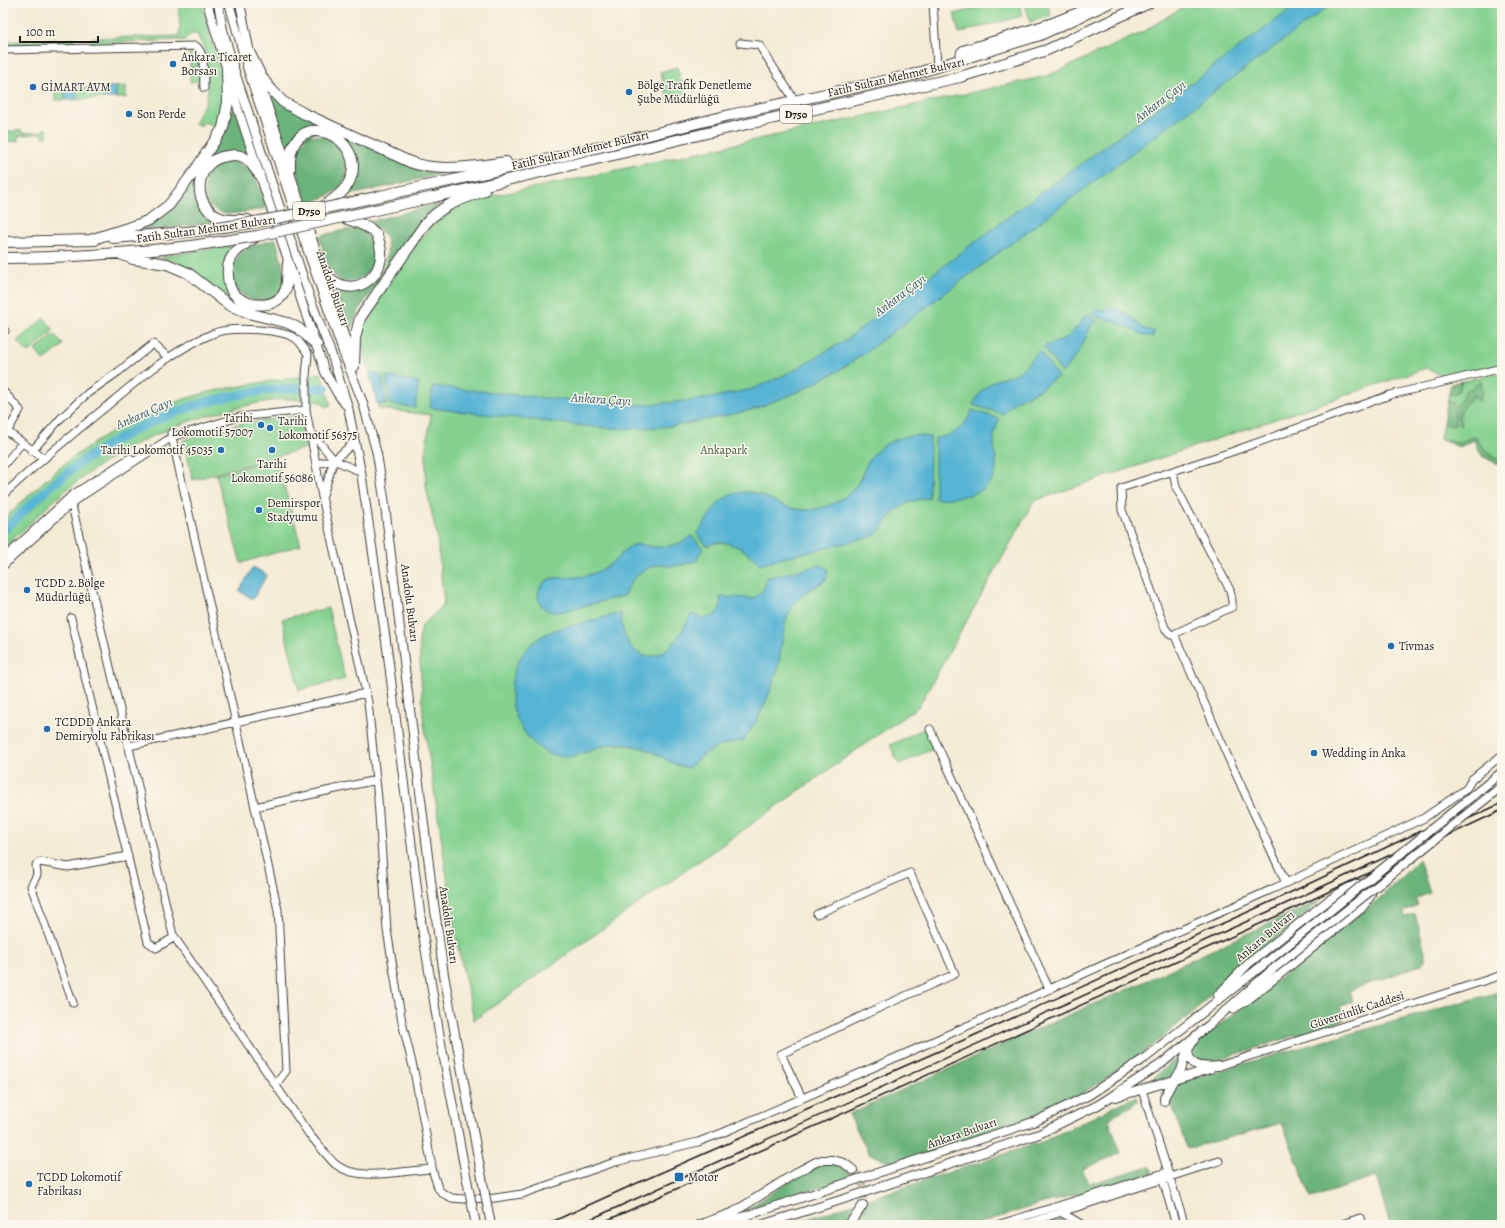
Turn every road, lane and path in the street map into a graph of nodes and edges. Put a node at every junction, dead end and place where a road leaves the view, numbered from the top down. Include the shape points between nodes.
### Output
1 (207, 3) edge
2 (218, 3) edge
3 (229, 3) edge
4 (933, 3) edge
5 (1099, 3) edge
6 (1109, 3) edge
7 (1149, 3) edge
8 (240, 6) edge
9 (214, 25) junction
10 (236, 28) junction
11 (223, 30) junction
12 (242, 40) junction
13 (740, 43) dead end
14 (3, 50) edge
15 (250, 54) junction
16 (226, 56) junction
17 (959, 60) junction
18 (247, 64) junction
19 (937, 67) junction
20 (231, 71) junction
21 (204, 88) dead end
22 (795, 101) junction
23 (567, 155) junction
24 (290, 170) junction
25 (259, 174) junction
26 (521, 177) junction
27 (320, 208) junction
28 (345, 218) junction
29 (270, 220) junction
30 (257, 236) junction
31 (90, 240) junction
32 (3, 242) edge
33 (118, 253) junction
34 (3, 258) edge
35 (288, 263) junction
36 (322, 267) junction
37 (317, 344) junction
38 (169, 358) junction
39 (351, 366) junction
40 (1502, 368) edge
41 (3, 391) edge
42 (306, 405) junction
43 (348, 408) junction
44 (5, 431) edge
45 (310, 431) junction
46 (171, 435) junction
47 (355, 442) junction
48 (22, 443) junction
49 (32, 451) junction
50 (43, 458) junction
51 (334, 460) junction
52 (316, 464) junction
53 (3, 466) edge
54 (1173, 471) junction
55 (361, 472) junction
56 (3, 495) edge
57 (322, 498) junction
58 (71, 500) junction
59 (3, 559) edge
60 (3, 566) edge
61 (71, 618) dead end
62 (1174, 634) junction
63 (366, 693) junction
64 (236, 722) junction
65 (930, 730) dead end
66 (129, 746) junction
67 (1502, 755) edge
68 (1502, 772) edge
69 (376, 780) junction
70 (1502, 780) edge
71 (1502, 786) edge
72 (1466, 789) junction
73 (1464, 796) junction
74 (1451, 798) junction
75 (255, 807) junction
76 (128, 856) junction
77 (1286, 883) junction
78 (817, 914) dead end
79 (175, 937) junction
80 (1502, 975) edge
81 (1048, 989) junction
82 (73, 1002) dead end
83 (1192, 1021) junction
84 (1209, 1025) junction
85 (1191, 1043) junction
86 (1219, 1066) junction
87 (1173, 1081) junction
88 (276, 1084) junction
89 (1142, 1090) junction
90 (802, 1098) junction
91 (1109, 1098) junction
92 (1164, 1100) dead end
93 (1219, 1161) dead end
94 (432, 1169) junction
95 (853, 1170) tunnel mouth
96 (1165, 1176) junction
97 (863, 1205) tunnel mouth
98 (1062, 1213) junction
99 (476, 1225) edge
100 (491, 1225) edge
101 (699, 1225) edge
102 (718, 1225) edge
103 (761, 1225) edge
104 (847, 1225) edge
105 (997, 1225) edge
106 (1022, 1225) edge
107 (1083, 1225) edge
108 (1176, 1225) edge
109 (1184, 1225) edge
110 (1339, 1225) edge
111 (1362, 1225) edge

1 - 9 main road
2 - 11 main road, Anadolu Bulvarı
3 - 10 main road, Anadolu Bulvarı
4 - 19 street
5 - 17 main road via 1053,22 963,50
6 - 17 highway, Fatih Sultan Mehmet Bulvarı / D750 via 1040,35
7 - 26 highway, Fatih Sultan Mehmet Bulvarı / D750 via 1047,50 960,77
8 - 12 main road
8 - 15 main road
9 - 16 main road
9 - 20 main road
10 - 12 main road
10 - 18 main road, Anadolu Bulvarı
11 - 16 main road
11 - 20 main road, Anadolu Bulvarı
12 - 15 main road
12 - 18 main road
13 - 22 street via 759,45
14 - 21 street via 196,46 202,53
15 - 23 highway via 268,86 283,102 414,164 454,168
15 - 24 main road
16 - 20 main road
17 - 19 highway, Fatih Sultan Mehmet Bulvarı / D750
18 - 39 main road, Anadolu Bulvarı via 307,249
19 - 22 highway, Fatih Sultan Mehmet Bulvarı / D750
20 - 25 main road via 238,109
20 - 31 highway via 223,128 169,205 149,220
20 - 43 main road, Anadolu Bulvarı
22 - 23 highway, Fatih Sultan Mehmet Bulvarı / D750
23 - 27 highway, Fatih Sultan Mehmet Bulvarı / D750, bridge
24 - 27 highway via 291,148 305,133 325,132 345,146 352,166 349,181 340,193
24 - 36 main road
25 - 29 highway via 245,158 236,155 220,157 204,170 199,185 201,198 208,210 220,218
25 - 35 main road
26 - 28 highway, Fatih Sultan Mehmet Bulvarı / D750, bridge
26 - 39 highway via 447,205 434,213 360,318
27 - 29 highway, Fatih Sultan Mehmet Bulvarı / D750, bridge
28 - 30 highway, Fatih Sultan Mehmet Bulvarı / D750, bridge
28 - 36 highway via 365,226 376,234 380,244 379,267 366,282 346,287 331,279
29 - 31 highway, Fatih Sultan Mehmet Bulvarı / D750, bridge via 227,228
30 - 33 highway, Fatih Sultan Mehmet Bulvarı / D750, bridge
30 - 35 highway via 233,255 228,266 228,281 235,295 254,305 272,303 286,288
31 - 32 highway, Fatih Sultan Mehmet Bulvarı / D750
33 - 34 highway, Fatih Sultan Mehmet Bulvarı / D750
33 - 37 highway via 133,259 167,264 188,273 229,305 288,323
35 - 37 main road
36 - 39 main road
37 - 43 main road via 325,372 336,393
38 - 42 street via 213,333 254,329 296,338 308,354
38 - 49 street via 153,344 88,394 61,418
38 - 50 street via 140,378
39 - 100 main road, Anadolu Bulvarı, bridge via 377,454 444,975
40 - 54 street via 1390,395
41 - 44 street via 20,410
42 - 45 street
42 - 46 street via 239,417
43 - 47 main road, Anadolu Bulvarı
44 - 48 street
45 - 51 street
45 - 52 street
46 - 58 street
46 - 64 street
47 - 51 street
47 - 55 main road, Anadolu Bulvarı
48 - 49 street
48 - 53 street
49 - 50 street
50 - 56 street
51 - 52 street
51 - 55 street
51 - 57 street
52 - 57 street
54 - 62 street via 1176,487 1230,590 1232,601 1232,607
54 - 62 street via 1121,488 1122,510 1162,621 1171,635
55 - 99 main road, Anadolu Bulvarı, bridge via 387,648 422,928
57 - 63 street
58 - 59 street
58 - 60 street
58 - 66 street
61 - 76 street
62 - 77 street
63 - 64 street
63 - 69 street
64 - 66 street
64 - 75 street
65 - 81 street
66 - 79 street
67 - 72 street via 1472,779
68 - 83 main road, Ankara Bulvarı, bridge
69 - 75 street
69 - 94 street via 387,930 402,1022
70 - 73 street
71 - 84 main road, Ankara Bulvarı, bridge via 1273,969
72 - 73 street
72 - 74 street
73 - 74 street
74 - 77 street via 1424,818
75 - 88 street via 278,910 286,1071
76 - 79 street via 148,942 156,948
76 - 82 street via 68,867 40,862 36,865 37,875 31,886
77 - 81 street
78 - 90 street via 910,873 955,974 781,1054
79 - 88 street
80 - 86 street, Güvercinlik Caddesi
81 - 90 street
83 - 84 main road, Ankara Bulvarı via 1249,963 1329,900 1358,884 1365,885 1371,895 1362,908 1249,999
83 - 102 main road, Ankara Bulvarı via 1145,1058 1089,1095 1036,1121
84 - 85 main road
84 - 91 main road, Ankara Bulvarı via 1161,1064
85 - 86 main road via 1188,1054 1195,1065
85 - 87 main road via 1181,1071
86 - 87 main road
87 - 89 main road
87 - 92 main road
88 - 94 street via 309,1134 335,1164 347,1171 371,1174
89 - 91 main road
89 - 96 street
90 - 94 street via 698,1142 615,1162 522,1194 463,1200 452,1198 438,1188
91 - 103 main road, Ankara Bulvarı via 1039,1134
93 - 96 street
95 - 101 main road via 844,1163 833,1160 816,1162 734,1212
96 - 98 street
96 - 105 street
96 - 108 street
96 - 109 street
97 - 104 main road
98 - 106 street
98 - 107 street
110 - 111 street via 1360,1218

